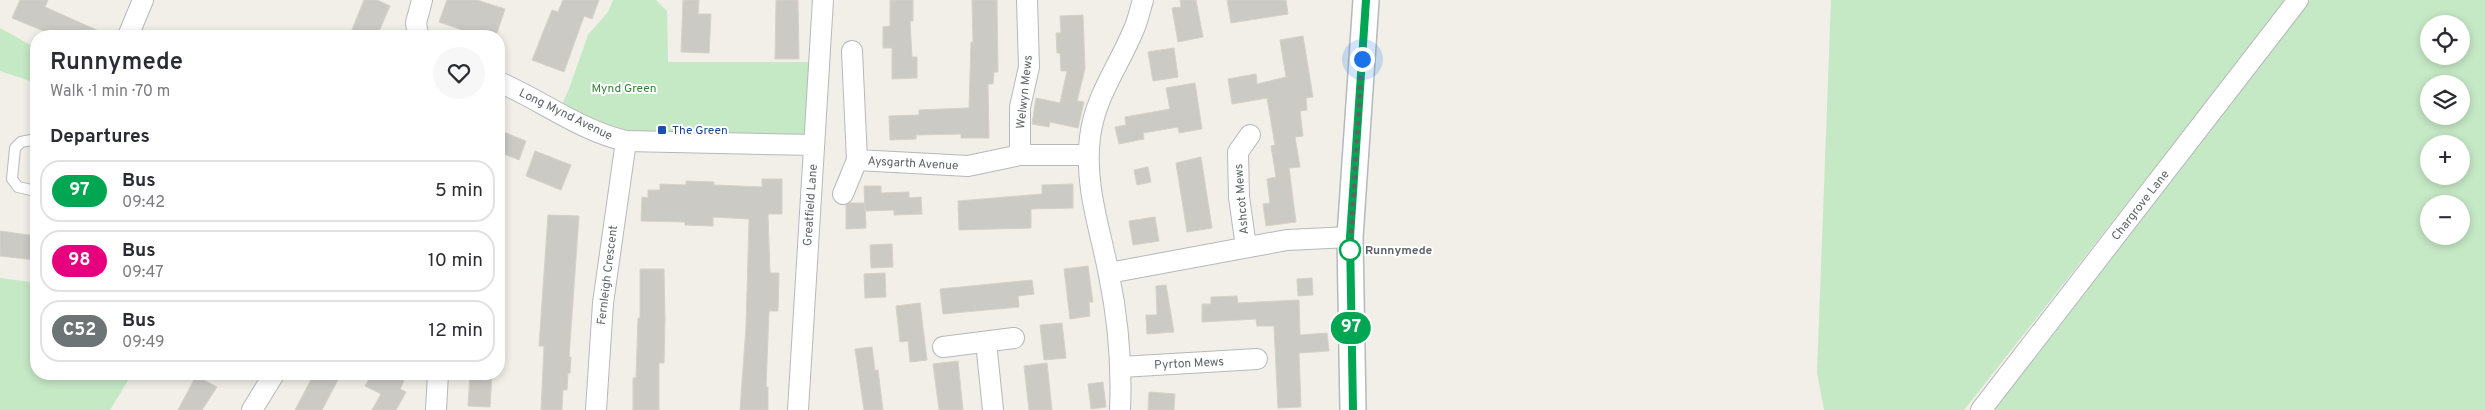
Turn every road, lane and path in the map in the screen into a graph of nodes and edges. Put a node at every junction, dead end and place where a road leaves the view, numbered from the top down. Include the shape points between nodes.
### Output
1 (143, 0) edge
2 (422, 0) edge
3 (823, 0) edge
4 (1027, 0) edge
5 (1143, 0) edge
6 (1366, 0) edge
7 (2298, 0) edge
8 (130, 30) edge
9 (417, 30) edge
10 (852, 51) dead end
11 (505, 85) edge
12 (1250, 136) dead end
13 (30, 140) edge
14 (626, 141) junction
15 (814, 145) junction
16 (1020, 154) junction
17 (1088, 155) junction
18 (857, 160) junction
19 (30, 190) edge
20 (843, 194) dead end
21 (1350, 237) junction
22 (1246, 247) junction
23 (1109, 273) junction
24 (1014, 338) dead end
25 (986, 342) junction
26 (943, 347) dead end
27 (1258, 359) dead end
28 (1121, 367) junction
29 (270, 380) edge
30 (438, 380) edge
31 (252, 410) edge
32 (436, 410) edge
33 (596, 410) edge
34 (798, 410) edge
35 (993, 410) edge
36 (1120, 410) edge
37 (1353, 410) edge
38 (1981, 410) edge

1 - 8 street
2 - 9 street
3 - 15 street, Greatfield Lane
4 - 16 street, Welwyn Mews via 1028,67 1020,107
5 - 17 street via 1134,29 1098,101
6 - 21 street
7 - 38 street, Chargrove Lane
10 - 18 street, Aysgarth Avenue
11 - 14 street, Long Mynd Avenue via 609,138
12 - 22 street, Ashcot Mews via 1230,151
13 - 19 lane via 21,142 15,148 12,179 18,187
14 - 15 street, Long Mynd Avenue
14 - 33 street, Fernleigh Crescent via 604,293
15 - 34 street, Greatfield Lane
16 - 17 street, Aysgarth Avenue
16 - 18 street, Aysgarth Avenue via 968,166
17 - 23 street via 1095,220
18 - 20 street, Aysgarth Avenue
21 - 22 street via 1287,240
21 - 37 street
22 - 23 street
23 - 28 street
24 - 25 street
25 - 26 street
25 - 35 street
27 - 28 street, Pyrton Mews
28 - 36 street
29 - 31 street
30 - 32 street

